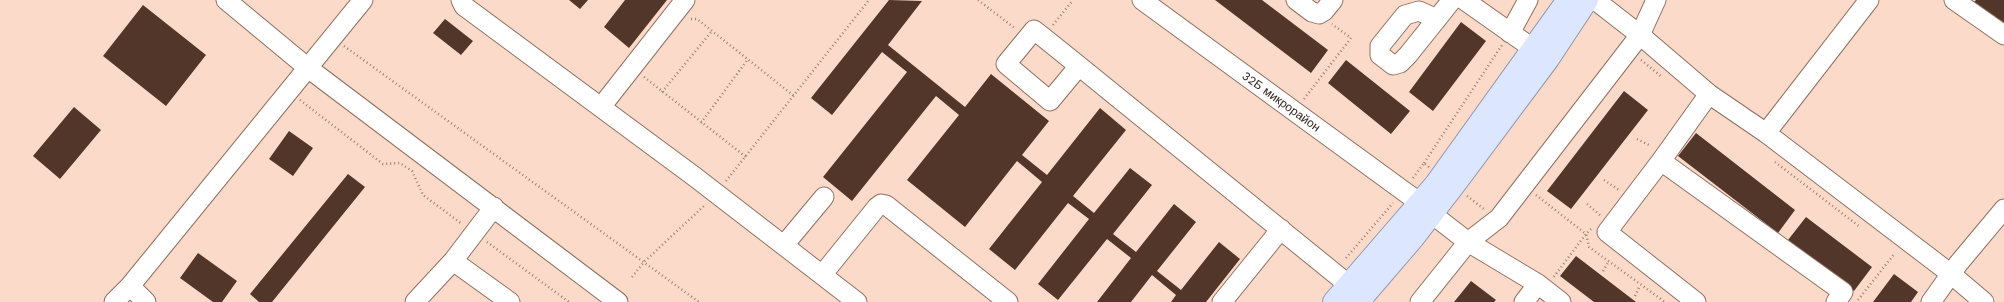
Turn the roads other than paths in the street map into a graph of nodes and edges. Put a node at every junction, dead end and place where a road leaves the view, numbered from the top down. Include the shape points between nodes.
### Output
1 (226, 0) edge
2 (363, 0) edge
3 (461, 0) edge
4 (686, 0) edge
5 (1142, 0) edge
6 (1296, 0) edge
7 (1333, 0) edge
8 (1452, 0) edge
9 (1464, 0) edge
10 (1528, 0) edge
11 (1568, 0) edge
12 (1587, 0) edge
13 (1595, 0) edge
14 (1656, 0) edge
15 (1870, 0) edge
16 (1954, 0) edge
17 (1437, 19) dead end
18 (1510, 33) junction
19 (1640, 35) junction
20 (2004, 35) edge
21 (1541, 54) junction
22 (1079, 66) junction
23 (308, 68) junction
24 (1709, 94) junction
25 (601, 106) junction
26 (1766, 133) junction
27 (1656, 153) junction
28 (824, 197) dead end
29 (494, 207) junction
30 (1426, 209) junction
31 (2004, 209) edge
32 (1281, 229) junction
33 (1468, 242) junction
34 (784, 245) junction
35 (453, 261) junction
36 (1951, 274) junction
37 (822, 275) junction
38 (1544, 282) junction
39 (130, 286) junction
40 (1354, 293) edge
41 (114, 302) edge
42 (146, 302) edge
43 (414, 302) edge
44 (510, 302) edge
45 (618, 302) edge
46 (857, 302) edge
47 (1008, 302) edge
48 (1222, 302) edge
49 (1334, 302) edge
50 (1420, 302) edge
51 (1524, 302) edge
52 (1561, 302) edge
53 (1696, 302) edge
54 (1836, 302) edge
55 (1931, 302) edge
56 (1984, 302) edge

1 - 23 street
2 - 23 street
3 - 25 street via 464,6
4 - 25 street
5 - 30 street, 32Б микрорайон
6 - 7 street via 1319,14
8 - 17 street
9 - 18 street
10 - 18 street
11 - 21 main road
12 - 21 main road
13 - 19 street
14 - 19 street
15 - 26 street
16 - 20 street
18 - 21 street
19 - 24 street
19 - 33 street via 1499,218
21 - 30 main road
22 - 22 street via 1035,38 1006,64 1050,101
22 - 32 street
23 - 29 street
23 - 39 street
24 - 26 street
24 - 27 street
25 - 34 street
26 - 36 street
27 - 53 street via 1607,232
27 - 54 street via 1842,292
28 - 34 street
29 - 35 street
29 - 45 street
30 - 33 street, 32Б микрорайон
30 - 40 main road
31 - 36 street
32 - 40 street
32 - 48 street
33 - 38 street, 32Б микрорайон
33 - 50 street
34 - 37 street
35 - 43 street
35 - 44 street
36 - 55 street
36 - 56 street
37 - 46 street
37 - 47 street via 881,204 886,205
38 - 51 street
38 - 52 street, 32Б микрорайон
39 - 41 street
39 - 42 street
40 - 49 main road

